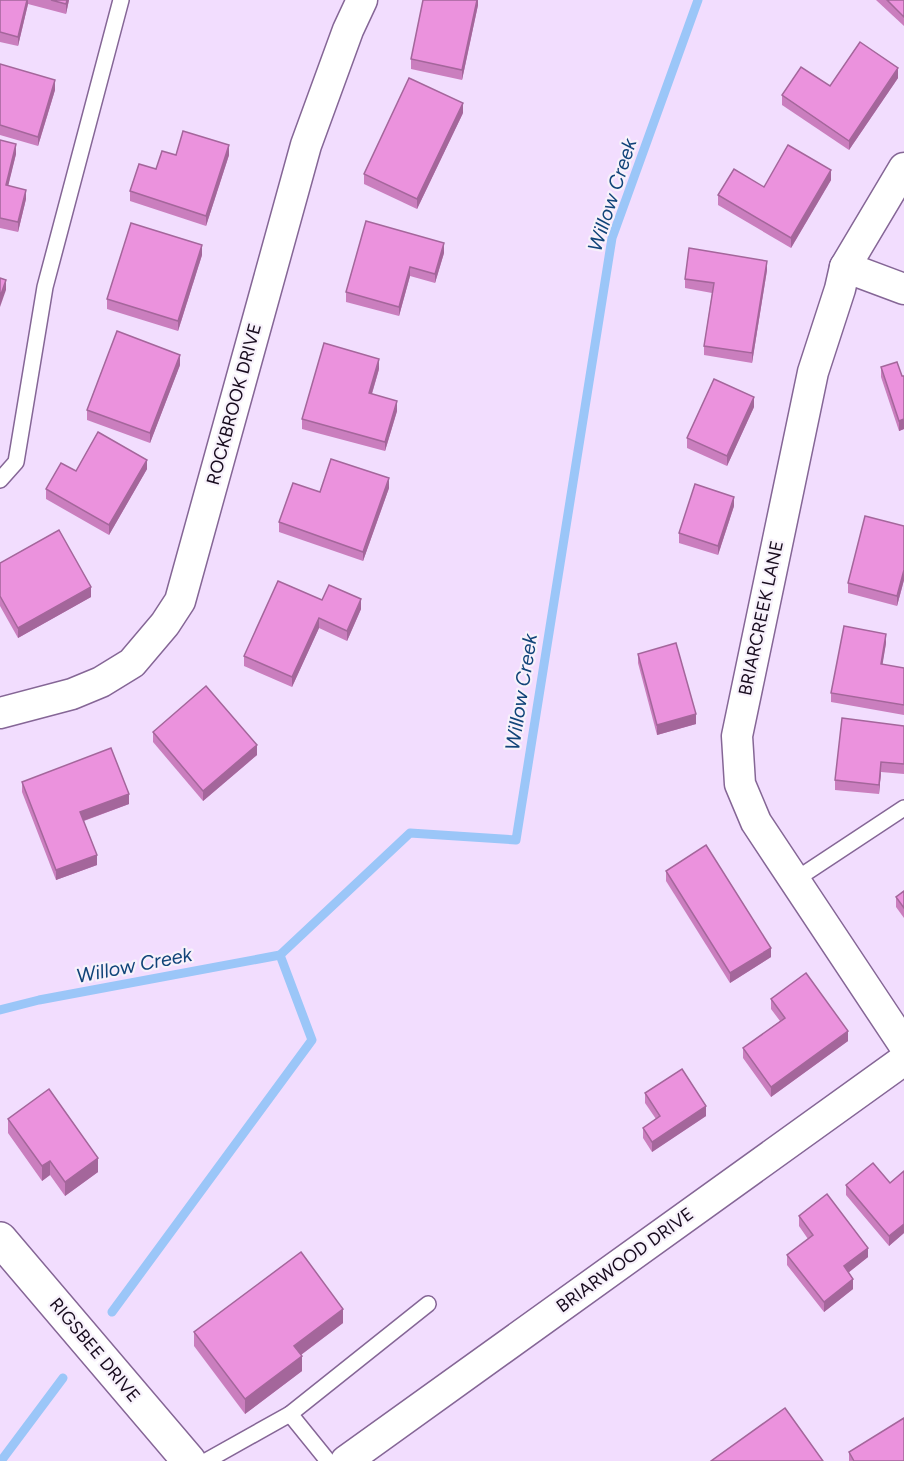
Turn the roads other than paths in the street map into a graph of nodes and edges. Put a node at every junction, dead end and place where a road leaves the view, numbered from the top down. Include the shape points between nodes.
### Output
1 (121, 0) edge
2 (362, 0) edge
3 (904, 168) edge
4 (845, 267) junction
5 (904, 289) edge
6 (0, 480) edge
7 (0, 713) edge
8 (904, 808) edge
9 (795, 880) junction
10 (904, 1045) edge
11 (904, 1060) edge
12 (0, 1239) edge
13 (428, 1305) dead end
14 (290, 1414) junction
15 (189, 1461) edge
16 (206, 1461) edge
17 (328, 1461) edge
18 (346, 1461) edge

1 - 6 lane via 45,287 16,462
2 - 7 street, ROCKBROOK DRIVE via 306,145 180,601 132,663 72,694
3 - 4 street, BRIARCREEK LANE
4 - 5 street
4 - 9 street, BRIARCREEK LANE via 813,372 737,736 740,784 756,822
8 - 9 lane
9 - 10 street, BRIARCREEK LANE
11 - 18 street, BRIARWOOD DRIVE
12 - 15 street, RIGSBEE DRIVE
13 - 14 lane
14 - 16 lane
14 - 17 lane

